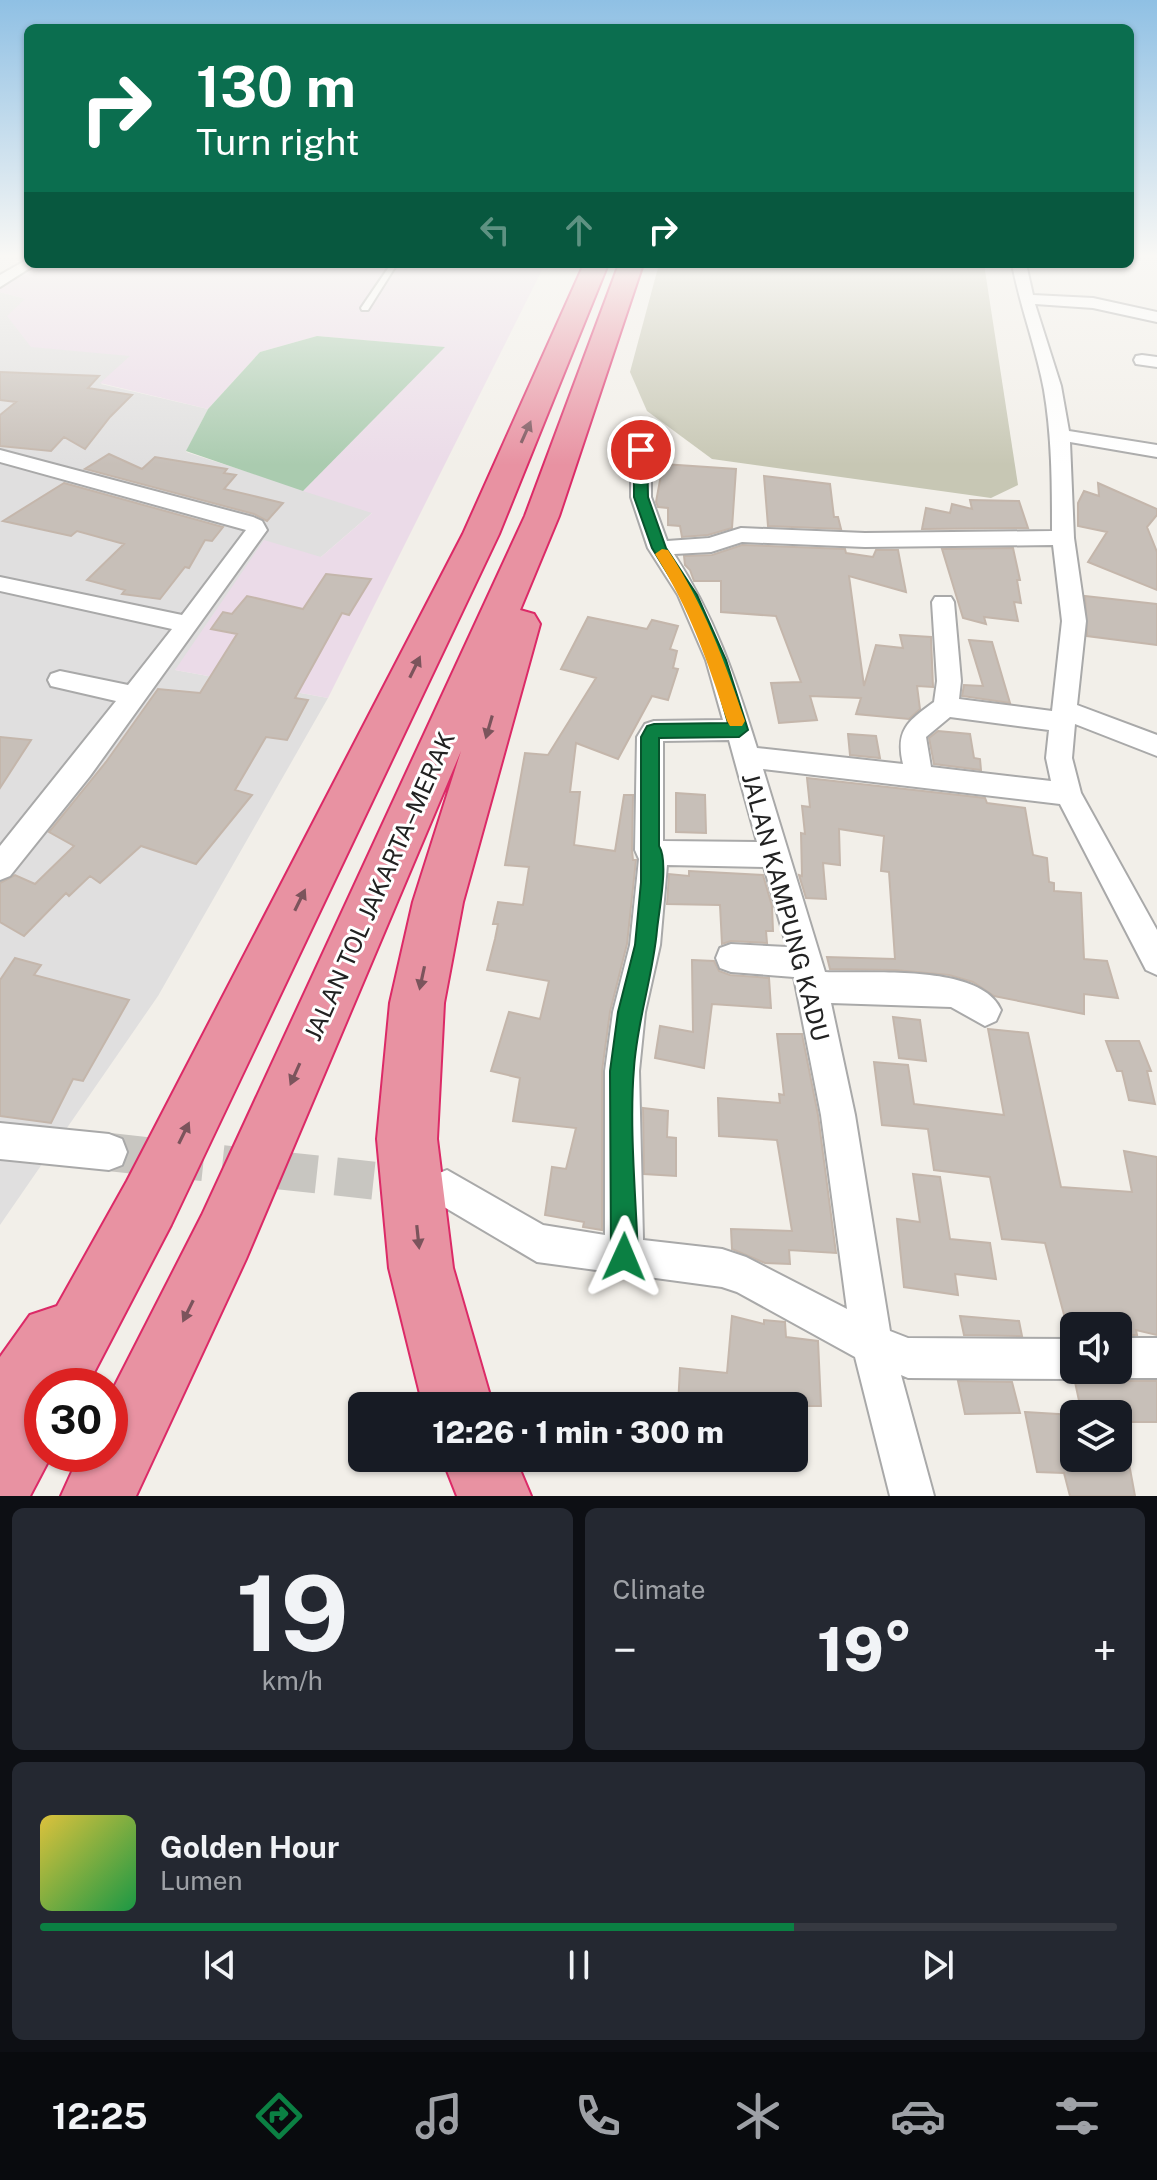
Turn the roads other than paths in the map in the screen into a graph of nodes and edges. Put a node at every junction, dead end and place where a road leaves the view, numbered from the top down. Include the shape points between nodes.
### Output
1 (570, 326) edge
2 (609, 326) edge
3 (1034, 326) edge
4 (1060, 435) junction
5 (660, 439) dead end
6 (1157, 451) edge
7 (0, 456) edge
8 (542, 516) junction
9 (1063, 538) junction
10 (659, 548) junction
11 (0, 584) edge
12 (943, 602) dead end
13 (188, 624) junction
14 (60, 680) dead end
15 (134, 696) junction
16 (946, 707) junction
17 (1064, 716) junction
18 (743, 743) junction
19 (1157, 746) edge
20 (921, 779) junction
21 (1068, 794) junction
22 (654, 853) junction
23 (774, 855) junction
24 (0, 867) edge
25 (731, 958) dead end
26 (1157, 960) edge
27 (809, 975) junction
28 (985, 1010) dead end
29 (0, 1141) edge
30 (109, 1152) tunnel mouth
31 (447, 1188) dead end
32 (149, 1203) junction
33 (624, 1257) junction
34 (872, 1344) junction
35 (1132, 1358) edge
36 (1157, 1358) edge
37 (1060, 1359) edge
38 (60, 1368) edge
39 (454, 1392) edge
40 (0, 1416) edge
41 (24, 1435) edge
42 (484, 1472) edge
43 (0, 1479) edge
44 (98, 1496) edge
45 (494, 1496) edge
46 (912, 1496) edge

32 -> 1 highway via 481,534
2 - 8 highway, JALAN TOL JAKARTA–MERAK
3 - 4 street
4 - 6 street
4 - 9 street
5 - 10 street, JALAN KAMPUNG KADU via 641,450 640,473 641,497
7 - 13 street via 255,526 256,535
8 -> 39 highway via 539,557 438,902 417,1003 407,1139 421,1268
8 -> 44 highway, JALAN TOL JAKARTA–MERAK via 224,1237
9 - 10 street via 741,535 711,545
9 - 17 street via 1074,621
10 - 18 street, JALAN KAMPUNG KADU via 689,595 718,660
11 - 13 street
12 - 16 street
13 - 15 street
14 - 15 street
15 - 24 street
16 - 17 street
16 - 20 street via 912,733
17 - 19 street
17 - 21 street via 1059,758
18 - 20 street
18 - 22 street via 654,731 649,850
18 - 23 street, JALAN KAMPUNG KADU
20 - 21 street
21 - 26 street
22 - 23 street
22 - 33 street via 645,945 623,1046
23 - 27 street, JALAN KAMPUNG KADU
25 - 27 street
27 - 28 street via 951,992
27 - 34 street, JALAN KAMPUNG KADU via 838,1115
29 - 30 street
31 - 33 street via 537,1243
32 - 38 highway
32 - 40 highway
33 - 34 street via 722,1268 746,1276
34 - 37 street via 908,1358
34 - 46 street, JALAN KAMPUNG KADU
35 - 36 street
41 - 43 highway
42 - 45 highway

